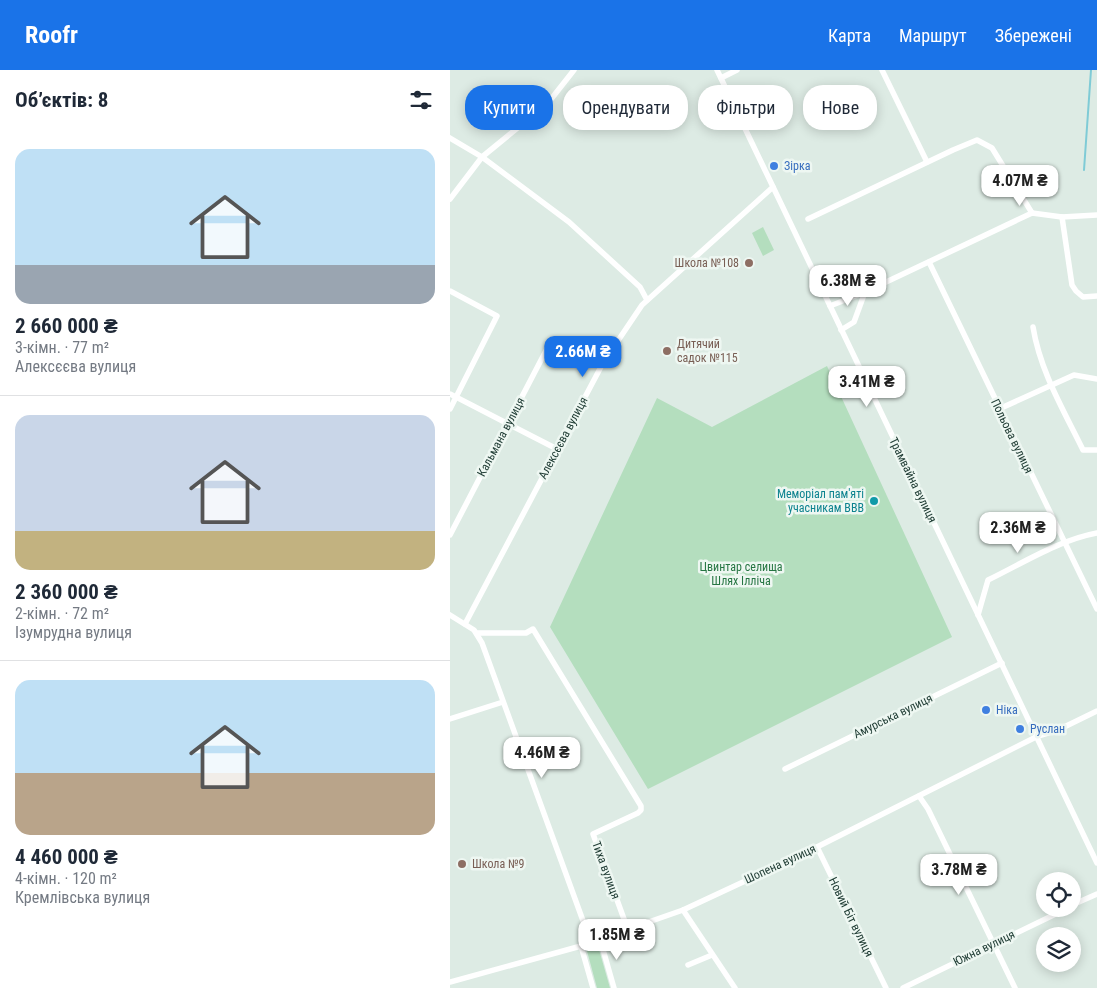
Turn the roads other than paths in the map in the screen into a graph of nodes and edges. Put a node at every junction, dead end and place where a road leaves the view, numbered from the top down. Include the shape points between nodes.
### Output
1 (574, 70) edge
2 (717, 70) edge
3 (737, 70) edge
4 (882, 70) edge
5 (721, 78) junction
6 (450, 138) edge
7 (482, 157) junction
8 (927, 162) junction
9 (773, 187) junction
10 (450, 199) edge
11 (1032, 213) junction
12 (1097, 215) edge
13 (1062, 217) junction
14 (808, 219) dead end
15 (929, 262) junction
16 (450, 291) edge
17 (865, 292) junction
18 (1097, 296) edge
19 (647, 300) junction
20 (830, 306) junction
21 (1033, 327) dead end
22 (841, 330) junction
23 (552, 339) dead end
24 (1097, 379) edge
25 (1051, 385) junction
26 (453, 395) edge
27 (450, 409) edge
28 (999, 409) junction
29 (508, 423) junction
30 (557, 449) junction
31 (1097, 450) edge
32 (1097, 533) edge
33 (450, 534) edge
34 (1064, 542) junction
35 (1097, 609) edge
36 (450, 615) edge
37 (978, 615) junction
38 (465, 624) junction
39 (476, 632) junction
40 (1002, 663) junction
41 (502, 702) junction
42 (1097, 711) edge
43 (450, 719) edge
44 (1038, 736) junction
45 (785, 769) dead end
46 (920, 796) junction
47 (817, 847) junction
48 (1097, 863) edge
49 (1097, 894) edge
50 (1081, 901) edge
51 (682, 910) junction
52 (1049, 917) edge
53 (628, 930) junction
54 (600, 939) junction
55 (590, 940) junction
56 (994, 943) junction
57 (581, 946) junction
58 (712, 955) junction
59 (688, 964) dead end
60 (450, 982) edge
61 (593, 988) edge
62 (614, 988) edge
63 (734, 988) edge
64 (886, 988) edge
65 (903, 988) edge
66 (1015, 988) edge

1 - 7 street via 548,103
2 - 5 street, Трамвайна вулиця
3 - 5 street
4 - 8 street
5 - 9 street, Трамвайна вулиця
6 - 7 street
7 - 10 street
7 - 19 street via 569,222 640,287
8 - 11 street via 977,140 992,148
8 - 14 street
9 - 19 street, Алексєєва вулиця
9 - 20 street, Трамвайна вулиця
11 - 13 street
11 - 15 street
12 - 13 street
13 - 18 street via 1072,285 1083,297
15 - 17 street
15 - 28 street, Польова вулиця
16 - 26 street via 497,316
17 - 20 street
17 - 22 street via 854,322
19 - 30 street, Алексєєва вулиця via 603,363
20 - 22 street, Трамвайна вулиця
21 - 25 street via 1036,348
22 - 37 street, Трамвайна вулиця
23 - 29 street, Кальмана вулиця
24 - 25 street via 1074,375
25 - 28 street
25 - 31 street via 1083,450
26 - 27 street
26 - 29 street
28 - 34 street, Польова вулиця
29 - 30 street
29 - 33 street, Кальмана вулиця
30 - 38 street, Алексєєва вулиця
32 - 34 street
34 - 35 street, Польова вулиця
34 - 37 street via 988,580
36 - 38 street
37 - 40 street, Трамвайна вулиця
38 - 39 street
39 - 41 street
39 - 53 street, Тиха вулиця via 526,633 533,629 641,806 638,813 593,834
40 - 44 street, Трамвайна вулиця
40 - 45 street, Амурська вулиця
41 - 43 street
41 - 55 street
42 - 44 street, Шопена вулиця
44 - 46 street, Шопена вулиця
44 - 48 street, Трамвайна вулиця
46 - 47 street, Шопена вулиця
46 - 56 street
47 - 51 street, Шопена вулиця
47 - 64 street, Новий Біт вулиця
49 - 50 street
51 - 53 street, Шопена вулиця
51 - 58 street
52 - 56 street, Южна вулиця
53 - 54 street, Шопена вулиця
54 - 55 street, Шопена вулиця
54 - 62 street
55 - 57 street, Шопена вулиця
56 - 65 street, Южна вулиця
56 - 66 street
57 - 60 street, Шопена вулиця
57 - 61 street
58 - 59 street
58 - 63 street

